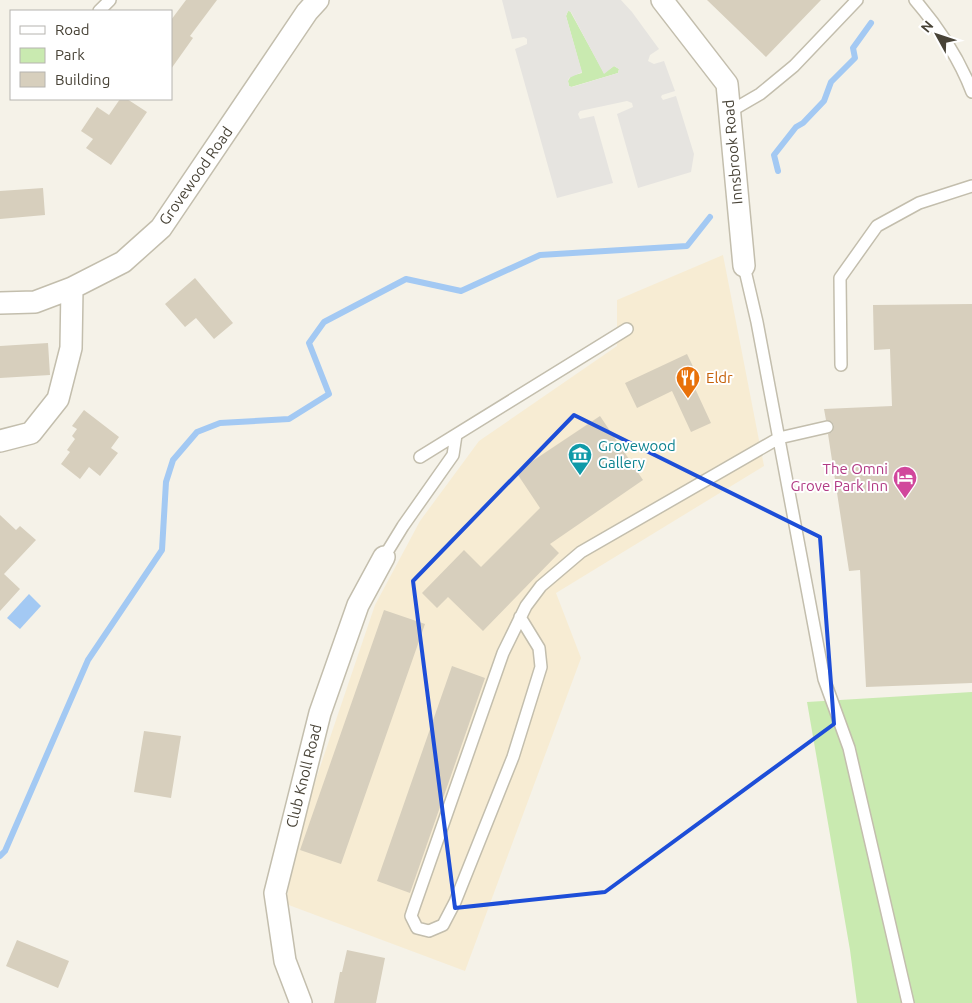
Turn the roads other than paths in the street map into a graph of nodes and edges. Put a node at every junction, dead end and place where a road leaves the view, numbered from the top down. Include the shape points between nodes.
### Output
1 (110, 0) edge
2 (318, 0) edge
3 (662, 0) edge
4 (857, 0) edge
5 (915, 0) edge
6 (100, 10) edge
7 (972, 92) edge
8 (729, 112) junction
9 (972, 186) edge
10 (744, 266) joint
11 (72, 288) junction
12 (0, 303) edge
13 (628, 329) dead end
14 (842, 365) dead end
15 (827, 427) dead end
16 (456, 435) junction
17 (779, 438) junction
18 (0, 441) edge
19 (420, 457) dead end
20 (384, 557) joint
21 (520, 617) junction
22 (301, 1003) edge
23 (908, 1003) edge

1 - 6 lane
2 - 11 street, Grovewood Road via 161,228 123,262
3 - 8 street, Innsbrook Road via 727,84
4 - 8 lane via 794,66 760,94
5 - 7 lane via 933,21
8 - 10 street, Innsbrook Road
9 - 14 lane via 919,203 876,226 840,278
10 - 17 lane
11 - 12 street, Grovewood Road via 35,302
11 - 18 street via 71,348 58,398 31,433
13 - 16 lane
15 - 17 lane
16 - 19 lane
16 - 20 lane via 453,455
17 - 21 lane via 580,552 542,586
17 - 23 lane via 824,679 849,748
20 - 22 street, Club Knoll Road via 358,605 320,713 275,893 284,961
21 - 21 lane via 502,653 414,907 412,916 417,928 429,931 443,925 513,757 541,667 538,648

